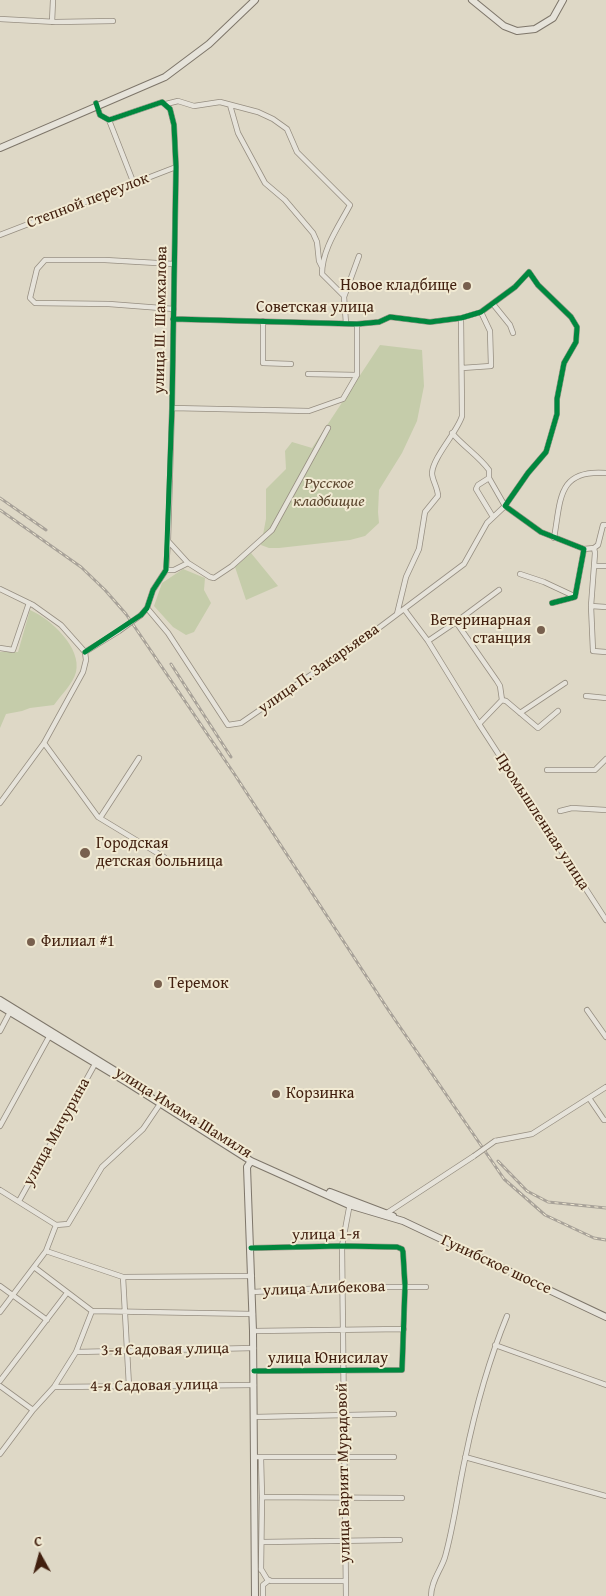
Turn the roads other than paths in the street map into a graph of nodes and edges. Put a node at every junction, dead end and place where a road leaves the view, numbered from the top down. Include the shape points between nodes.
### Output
1 (53, 0) edge
2 (254, 0) edge
3 (472, 0) edge
4 (563, 0) edge
5 (0, 19) edge
6 (113, 21) dead end
7 (52, 22) junction
8 (166, 104) junction
9 (96, 105) junction
10 (230, 105) junction
11 (109, 120) junction
12 (0, 146) edge
13 (176, 167) junction
14 (134, 184) junction
15 (0, 235) edge
16 (359, 256) dead end
17 (174, 264) junction
18 (322, 267) junction
19 (344, 296) junction
20 (493, 304) junction
21 (174, 309) junction
22 (481, 312) junction
23 (461, 318) junction
24 (173, 319) junction
25 (263, 321) junction
26 (346, 323) junction
27 (357, 324) junction
28 (513, 333) dead end
29 (291, 364) dead end
30 (462, 368) junction
31 (308, 374) dead end
32 (357, 375) junction
33 (172, 408) junction
34 (328, 428) dead end
35 (452, 433) junction
36 (528, 473) joint
37 (606, 473) edge
38 (488, 478) junction
39 (505, 506) junction
40 (494, 517) junction
41 (606, 525) edge
42 (554, 538) junction
43 (168, 542) junction
44 (594, 548) junction
45 (584, 549) junction
46 (188, 563) junction
47 (595, 566) junction
48 (606, 566) edge
49 (166, 570) junction
50 (520, 574) dead end
51 (0, 589) edge
52 (499, 590) dead end
53 (3, 594) edge
54 (575, 597) junction
55 (28, 603) junction
56 (552, 603) dead end
57 (591, 606) junction
58 (606, 607) edge
59 (147, 608) junction
60 (404, 609) junction
61 (397, 614) junction
62 (456, 622) junction
63 (428, 641) junction
64 (0, 648) edge
65 (85, 652) junction
66 (606, 652) edge
67 (565, 683) dead end
68 (586, 696) dead end
69 (606, 698) edge
70 (502, 700) junction
71 (558, 711) dead end
72 (520, 713) junction
73 (479, 724) junction
74 (44, 743) junction
75 (139, 758) dead end
76 (606, 759) edge
77 (547, 770) dead end
78 (0, 803) edge
79 (560, 810) dead end
80 (606, 810) edge
81 (100, 818) junction
82 (164, 857) dead end
83 (606, 920) edge
84 (0, 1000) edge
85 (0, 1006) edge
86 (587, 1010) dead end
87 (10, 1012) junction
88 (0, 1031) edge
89 (51, 1033) junction
90 (606, 1037) edge
91 (95, 1064) junction
92 (606, 1086) edge
93 (589, 1098) junction
94 (160, 1104) junction
95 (606, 1120) edge
96 (0, 1126) edge
97 (251, 1161) junction
98 (0, 1190) edge
99 (19, 1201) junction
100 (350, 1203) junction
101 (386, 1215) junction
102 (56, 1225) junction
103 (342, 1246) junction
104 (251, 1248) junction
105 (46, 1251) junction
106 (34, 1267) junction
107 (252, 1276) junction
108 (123, 1277) junction
109 (0, 1286) edge
110 (404, 1286) junction
111 (343, 1287) junction
112 (426, 1287) dead end
113 (252, 1292) junction
114 (67, 1293) junction
115 (13, 1295) junction
116 (92, 1311) junction
117 (125, 1311) junction
118 (0, 1312) edge
119 (253, 1314) junction
120 (507, 1316) dead end
121 (606, 1316) edge
122 (47, 1320) junction
123 (404, 1329) junction
124 (343, 1330) junction
125 (253, 1331) junction
126 (495, 1345) junction
127 (254, 1348) junction
128 (127, 1351) junction
129 (76, 1352) junction
130 (254, 1371) junction
131 (343, 1371) junction
132 (0, 1381) edge
133 (254, 1385) junction
134 (606, 1385) edge
135 (0, 1386) edge
136 (54, 1386) junction
137 (129, 1386) junction
138 (33, 1410) junction
139 (394, 1414) dead end
140 (343, 1415) junction
141 (254, 1416) junction
142 (0, 1454) edge
143 (257, 1457) junction
144 (344, 1457) junction
145 (394, 1457) dead end
146 (465, 1457) junction
147 (606, 1496) edge
148 (262, 1497) junction
149 (344, 1498) junction
150 (402, 1498) dead end
151 (344, 1540) junction
152 (400, 1540) dead end
153 (262, 1542) junction
154 (258, 1569) junction
155 (268, 1581) junction
156 (346, 1581) junction
157 (255, 1596) edge
158 (263, 1596) edge
159 (346, 1596) edge
160 (431, 1596) edge

1 - 7 street
2 - 9 main road via 209,44 164,76
3 - 4 main road via 504,26 517,31 535,29 553,18
5 - 7 street
6 - 7 street
8 - 10 street via 178,101 194,106 220,102
8 - 11 street via 162,102
8 - 13 street, улица Ш. Шамхалова via 174,125
9 - 11 street via 100,115
9 - 12 main road
10 - 18 street via 238,133 265,183 285,200 313,233
10 - 18 street via 258,112 287,129 297,152 350,205 328,245
11 - 14 street
13 - 14 street, Степной переулок
13 - 17 street, улица Ш. Шамхалова
14 - 15 street, Степной переулок
16 - 19 street
17 - 21 street, улица Ш. Шамхалова
17 - 21 street via 45,260 37,269 30,298 35,303
18 - 19 street via 322,274
19 - 26 street
20 - 22 street, Советская улица
20 - 28 street
20 - 36 street, Советская улица via 529,272 577,327 576,342 564,363 557,414 546,452
21 - 24 street, улица Ш. Шамхалова
22 - 23 street, Советская улица
22 - 30 street via 490,330 492,366
23 - 27 street, Советская улица via 430,322 390,317 379,322
23 - 30 street
24 - 25 street, Советская улица
24 - 33 street, улица Ш. Шамхалова
25 - 26 street, Советская улица
25 - 29 street, Советская улица via 263,363
26 - 27 street, Советская улица
27 - 32 street, Советская улица
30 - 35 street via 462,416
31 - 32 street
32 - 33 street via 343,399 308,411
33 - 43 street, улица Ш. Шамхалова
34 - 46 street via 279,519 265,537 214,578
35 - 38 street via 484,463 489,470
35 - 61 street via 434,466 432,474 438,496 425,512 419,549 406,577
36 - 39 street, улица П. Закарьяева
37 - 42 street via 591,472 575,477 563,489
38 - 39 street
38 - 40 street via 476,489
39 - 40 street, улица П. Закарьяева
39 - 42 street
40 - 60 street, улица П. Закарьяева via 487,523 464,564
41 - 44 street
42 - 45 street
43 - 46 street
43 - 49 street, улица Ш. Шамхалова
44 - 45 street
44 - 47 street
45 - 54 street
46 - 49 street
47 - 48 street
47 - 57 street
49 - 59 street, улица Ш. Шамхалова via 153,590
50 - 54 street
51 - 53 street
52 - 62 street
53 - 55 street
54 - 56 street
55 - 64 street via 13,650
55 - 65 street via 61,626
57 - 58 street
57 - 66 street via 593,651
59 - 61 street, улица П. Закарьяева via 168,633 228,725 241,723
59 - 65 street, улица Ш. Шамхалова, bridge via 119,631
60 - 61 street, улица П. Закарьяева
60 - 63 street, Промышленная улица
62 - 63 street
62 - 70 street via 498,681
63 - 73 street, Промышленная улица
65 - 74 street via 83,672
67 - 72 street
68 - 69 street
70 - 72 street
70 - 73 street
71 - 72 street via 538,728
73 - 83 street, Промышленная улица
74 - 78 street
74 - 81 street
75 - 81 street
76 - 77 street via 595,770
79 - 80 street
81 - 82 street
84 - 89 main road, улица Имама Шамиля
85 - 87 main road, улица Имама Шамиля
86 - 90 street
87 - 88 street
87 - 89 main road, улица Имама Шамиля
89 - 91 main road, улица Имама Шамиля
89 - 96 street
89 - 100 main road, улица Имама Шамиля via 247,1156
91 - 94 main road, улица Имама Шамиля
91 - 99 street, улица Мичурина
92 - 93 street
93 - 95 street
93 - 101 street, bridge via 532,1134 495,1141
94 - 97 main road, улица Имама Шамиля
94 - 102 street via 143,1129 102,1166 68,1224
97 - 100 main road, улица Имама Шамиля
97 - 104 main road via 247,1167
98 - 99 street
99 - 102 street
100 - 101 main road, улица Имама Шамиля
100 - 103 street, улица Барият Мурадовой
101 - 121 main road, Гунибское шоссе
102 - 105 street
103 - 104 street, улица 1-я
103 - 110 street, улица 1-я via 402,1249
103 - 111 street, улица Барият Мурадовой
104 - 107 main road
105 - 106 street
105 - 108 street
106 - 114 street
106 - 115 street
107 - 108 street
107 - 113 main road
108 - 117 street
109 - 115 street
110 - 111 street, улица Алибекова
110 - 112 street, улица Алибекова
110 - 123 street
111 - 113 street, улица Алибекова
111 - 124 street, улица Барият Мурадовой
113 - 119 main road
114 - 116 street
114 - 122 street
115 - 118 street
115 - 122 street
116 - 117 street
116 - 129 street
117 - 119 street
117 - 128 street
119 - 125 main road
120 - 126 street
122 - 132 street
123 - 124 street
123 - 131 street, улица Юнисилау via 402,1370
124 - 125 street
124 - 131 street, улица Барият Мурадовой
125 - 127 main road
126 - 134 street
126 - 146 street
127 - 128 street, 3-я Садовая улица
127 - 130 main road
128 - 129 street, 3-я Садовая улица
128 - 137 street
129 - 136 street
130 - 131 street, улица Юнисилау
130 - 133 main road
131 - 140 street, улица Барият Мурадовой
133 - 137 street, 4-я Садовая улица
133 - 141 main road
135 - 138 street
136 - 137 street, 4-я Садовая улица
136 - 138 street
138 - 142 street
139 - 140 street
140 - 141 street
140 - 144 street, улица Барият Мурадовой
141 - 143 main road
143 - 144 street
143 - 148 street
143 - 154 main road
144 - 145 street
144 - 149 street, улица Барият Мурадовой
146 - 147 street
146 - 160 street via 445,1557
148 - 149 street
148 - 153 street
149 - 150 street
149 - 151 street, улица Барият Мурадовой
151 - 152 street
151 - 153 street
151 - 156 street, улица Барият Мурадовой
153 - 154 street
154 - 155 street
154 - 157 main road
155 - 156 street
155 - 158 street via 263,1586
156 - 159 street, улица Барият Мурадовой

